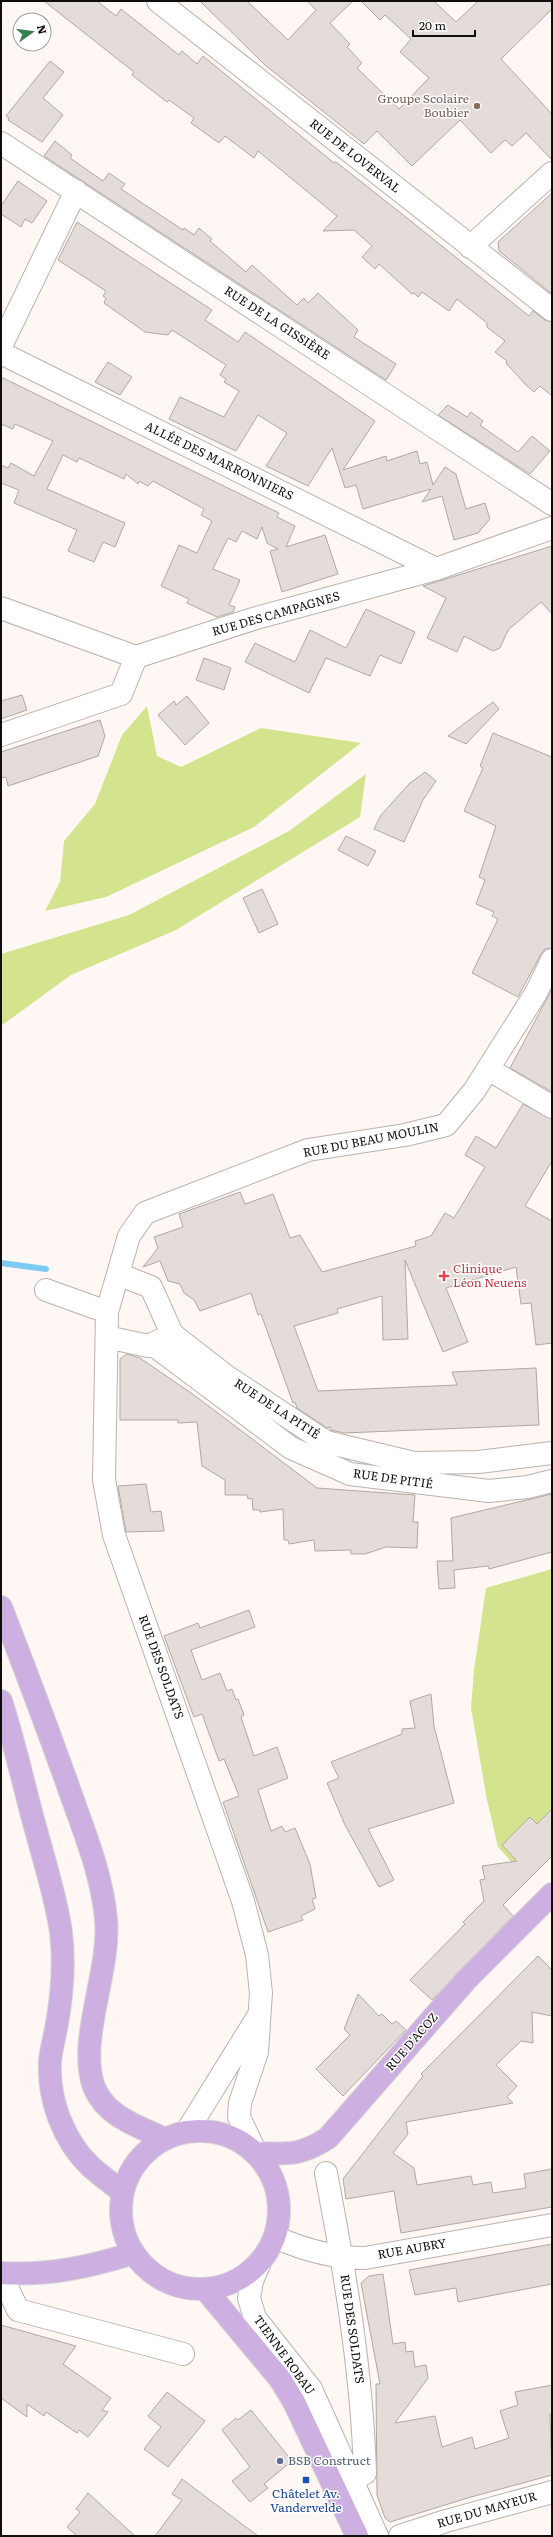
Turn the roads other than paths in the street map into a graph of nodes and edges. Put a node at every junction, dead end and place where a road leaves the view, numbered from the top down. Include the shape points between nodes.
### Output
1 (158, 1) edge
2 (1, 142) edge
3 (552, 173) edge
4 (76, 191) junction
5 (470, 247) junction
6 (552, 310) edge
7 (1, 346) edge
8 (1, 353) edge
9 (552, 504) edge
10 (552, 528) edge
11 (436, 569) junction
12 (1, 608) edge
13 (136, 657) junction
14 (1, 735) edge
15 (552, 960) edge
16 (488, 1069) junction
17 (552, 1107) edge
18 (118, 1274) junction
19 (46, 1290) dead end
20 (108, 1312) junction
21 (172, 1334) junction
22 (107, 1337) junction
23 (152, 1344) junction
24 (552, 1453) edge
25 (552, 1481) edge
26 (1, 1607) edge
27 (1, 1701) edge
28 (548, 1903) edge
29 (260, 2014) junction
30 (187, 2131) junction
31 (165, 2139) junction
32 (256, 2153) junction
33 (326, 2173) dead end
34 (123, 2192) junction
35 (552, 2225) edge
36 (275, 2237) junction
37 (134, 2253) junction
38 (342, 2258) junction
39 (261, 2260) junction
40 (1, 2274) edge
41 (205, 2289) junction
42 (183, 2354) dead end
43 (352, 2480) junction
44 (552, 2492) edge
45 (357, 2536) edge
46 (377, 2536) edge
47 (400, 2536) edge

1 - 5 street, RUE DE LOVERVAL
2 - 4 street, RUE DE LA GISSIÈRE
3 - 5 street
4 - 7 street
4 - 9 street, RUE DE LA GISSIÈRE
5 - 6 street, RUE DE LOVERVAL
8 - 11 street, ALLÉE DES MARRONNIERS
10 - 11 street, RUE DES CAMPAGNES
11 - 13 street, RUE DES CAMPAGNES via 253,619
12 - 13 street
13 - 14 street via 121,694
15 - 16 street, RUE DU BEAU MOULIN via 536,993
16 - 17 street
16 - 18 street, RUE DU BEAU MOULIN via 446,1125 405,1135 308,1150 145,1213 130,1236
18 - 20 street, RUE DU BEAU MOULIN
18 - 21 street, RUE DE LA PITIÉ via 150,1287
19 - 20 street
20 - 22 street, RUE DES SOLDATS
21 - 23 street
21 - 24 street, RUE DE LA PITIÉ via 226,1376 326,1442 414,1463 479,1462
22 - 23 street via 148,1346
22 - 29 street, RUE DES SOLDATS via 104,1480 114,1535 243,1901 260,1969
23 - 25 street, RUE DE PITIÉ via 291,1448 350,1474 489,1491 528,1487
26 - 31 main road via 62,1768 94,1859 103,1894 107,1946 91,2038 90,2066 94,2087 106,2106 123,2120
27 - 34 main road via 16,1746 35,1828 52,1885 61,1934 61,1997 50,2061 52,2097 60,2121 73,2144 89,2165
28 - 32 main road, RUE D'ACOZ via 466,1980 328,2138 295,2154
29 - 30 street
29 - 32 street, RUE DES SOLDATS via 257,2052 240,2102 239,2117
30 - 31 main road
30 - 32 main road via 211,2131 236,2138
31 - 34 main road via 146,2152 132,2170
32 - 36 main road via 273,2178 280,2207
33 - 38 street, RUE DES SOLDATS
34 - 37 main road via 122,2224
35 - 38 street, RUE AUBRY via 365,2258
36 - 38 street, RUE AUBRY via 300,2248
36 - 39 main road
37 - 40 main road via 92,2266 59,2272
37 - 41 main road via 153,2273 178,2286
38 - 43 street, RUE DES SOLDATS via 358,2359 363,2417 365,2473
39 - 41 main road via 241,2278 224,2286
39 - 43 street, TIENNE ROBAU via 252,2281 249,2298 255,2318 311,2390
40 - 42 street via 18,2310
41 - 45 main road, TIENNE ROBAU via 280,2379 294,2402
43 - 46 street, TIENNE ROBAU
44 - 47 street, RUE DU MAYEUR

